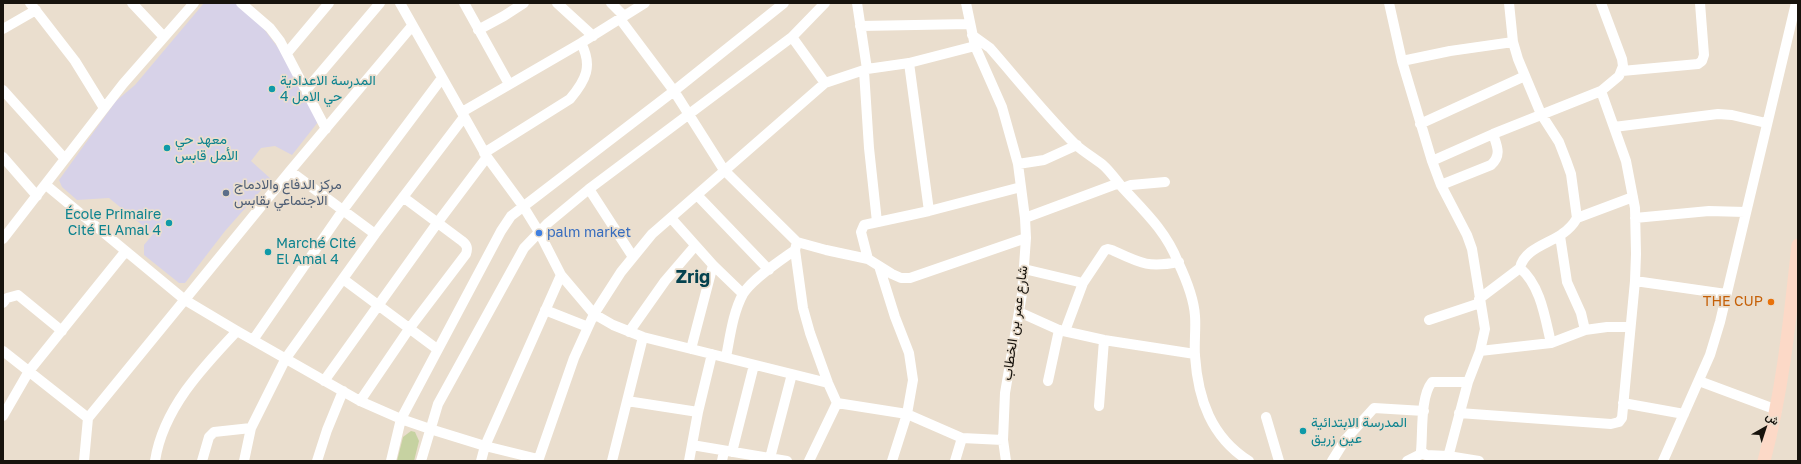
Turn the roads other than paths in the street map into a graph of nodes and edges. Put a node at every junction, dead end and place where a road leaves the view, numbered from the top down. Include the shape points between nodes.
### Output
1 (132, 3) edge
2 (194, 3) edge
3 (241, 3) edge
4 (329, 3) edge
5 (380, 3) edge
6 (400, 3) edge
7 (464, 3) edge
8 (524, 3) edge
9 (557, 3) edge
10 (612, 3) edge
11 (645, 3) edge
12 (784, 3) edge
13 (825, 3) edge
14 (857, 3) edge
15 (966, 3) edge
16 (1389, 3) edge
17 (1509, 3) edge
18 (1601, 3) edge
19 (1700, 3) edge
20 (1796, 3) edge
21 (33, 7) edge
22 (622, 17) junction
23 (970, 24) junction
24 (412, 26) junction
25 (860, 26) junction
26 (3, 29) edge
27 (478, 30) junction
28 (593, 36) junction
29 (972, 36) junction
30 (164, 37) junction
31 (792, 37) junction
32 (1513, 42) junction
33 (581, 43) junction
34 (975, 46) junction
35 (287, 53) junction
36 (1402, 61) junction
37 (909, 63) junction
38 (866, 70) junction
39 (1622, 72) junction
40 (1525, 76) junction
41 (442, 78) junction
42 (825, 83) junction
43 (509, 84) junction
44 (3, 90) edge
45 (306, 90) junction
46 (674, 91) junction
47 (1601, 91) junction
48 (104, 108) junction
49 (688, 114) junction
50 (1541, 114) junction
51 (463, 115) junction
52 (1766, 123) junction
53 (1420, 124) junction
54 (1614, 127) junction
55 (326, 129) junction
56 (1493, 134) junction
57 (1077, 145) junction
58 (485, 155) junction
59 (3, 157) edge
60 (65, 159) junction
61 (1432, 162) junction
62 (1018, 164) junction
63 (724, 170) junction
64 (290, 171) junction
65 (1165, 182) dead end
66 (46, 185) junction
67 (1441, 185) junction
68 (1121, 186) junction
69 (1021, 187) junction
70 (589, 189) junction
71 (697, 195) junction
72 (37, 196) junction
73 (403, 197) junction
74 (1633, 197) junction
75 (523, 206) junction
76 (343, 210) junction
77 (930, 211) junction
78 (1745, 212) junction
79 (671, 218) junction
80 (1025, 218) junction
81 (1577, 218) junction
82 (1635, 218) junction
83 (438, 222) junction
84 (877, 222) junction
85 (539, 232) junction
86 (376, 234) junction
87 (1560, 236) junction
88 (1026, 238) junction
89 (3, 239) edge
90 (1798, 245) edge
91 (695, 246) junction
92 (796, 246) junction
93 (126, 252) junction
94 (633, 257) junction
95 (868, 259) junction
96 (1179, 262) junction
97 (713, 265) junction
98 (879, 266) junction
99 (1520, 268) junction
100 (1024, 269) junction
101 (769, 270) junction
102 (561, 275) junction
103 (343, 279) junction
104 (1635, 282) junction
105 (1083, 283) junction
106 (743, 294) junction
107 (1726, 294) junction
108 (185, 300) junction
109 (1479, 301) junction
110 (3, 303) edge
111 (378, 306) junction
112 (545, 310) junction
113 (1019, 312) junction
114 (594, 314) junction
115 (1429, 320) dead end
116 (588, 327) junction
117 (1630, 327) junction
118 (409, 329) junction
119 (62, 330) junction
120 (1062, 330) junction
121 (1585, 330) junction
122 (237, 331) junction
123 (629, 332) junction
124 (643, 337) junction
125 (253, 340) junction
126 (1104, 340) junction
127 (1552, 343) junction
128 (437, 349) junction
129 (691, 349) junction
130 (3, 351) edge
131 (1480, 351) junction
132 (712, 354) junction
133 (1195, 354) junction
134 (726, 357) junction
135 (286, 358) junction
136 (754, 365) junction
137 (29, 371) junction
138 (792, 374) junction
139 (324, 381) junction
140 (1048, 381) dead end
141 (1699, 381) junction
142 (1468, 382) junction
143 (828, 383) junction
144 (343, 391) junction
145 (360, 401) junction
146 (627, 401) junction
147 (837, 403) junction
148 (1623, 403) junction
149 (1099, 406) dead end
150 (1777, 410) junction
151 (1424, 411) junction
152 (698, 412) junction
153 (1460, 413) junction
154 (907, 414) junction
155 (1684, 414) junction
156 (3, 416) edge
157 (1266, 417) dead end
158 (88, 418) junction
159 (401, 419) junction
160 (251, 428) junction
161 (430, 429) junction
162 (962, 438) junction
163 (1003, 440) junction
164 (692, 445) junction
165 (484, 446) junction
166 (728, 451) junction
167 (1423, 453) junction
168 (770, 458) junction
169 (1447, 458) edge
170 (538, 460) edge
171 (84, 461) edge
172 (155, 461) edge
173 (202, 461) edge
174 (244, 461) edge
175 (317, 461) edge
176 (391, 461) edge
177 (421, 461) edge
178 (481, 461) edge
179 (612, 461) edge
180 (689, 461) edge
181 (722, 461) edge
182 (787, 461) edge
183 (809, 461) edge
184 (892, 461) edge
185 (954, 461) edge
186 (1006, 461) edge
187 (1249, 461) edge
188 (1279, 461) edge
189 (1332, 461) edge
190 (1407, 461) edge
191 (1479, 461) edge
192 (1663, 461) edge
193 (1764, 461) edge

1 - 30 street
2 - 30 street
3 - 35 street via 270,28
4 - 35 street
5 - 45 street
6 - 24 street
7 - 27 street
8 - 27 street
9 - 28 street
10 - 22 street
11 - 22 street
12 - 46 street
13 - 31 street
14 - 25 street
15 - 23 street, شارع عمر بن الخطاب
16 - 36 street
17 - 32 street
18 - 39 street via 1622,59
19 - 39 street via 1704,55 1702,61 1698,64
20 - 52 street
21 - 26 street
21 - 48 street via 75,61
22 - 28 street
22 - 46 street
23 - 25 street
23 - 29 street, شارع عمر بن الخطاب
24 - 41 street
24 - 55 street
25 - 38 street
27 - 43 street
28 - 33 street
29 - 34 street, شارع عمر بن الخطاب
29 - 57 street via 990,48
30 - 48 street
31 - 42 street
31 - 49 street
32 - 36 street
32 - 40 street
33 - 43 street
33 - 58 street via 587,54 588,67 579,88 570,99
34 - 37 street
34 - 62 street, شارع عمر بن الخطاب via 1002,106
35 - 45 street
36 - 53 street
37 - 38 street
37 - 77 street
38 - 42 street
38 - 84 street via 869,148
39 - 47 street
40 - 50 street
40 - 53 street
41 - 51 street
41 - 76 street
42 - 63 street
43 - 51 street
44 - 60 street
45 - 55 street
46 - 49 street
46 - 75 street
47 - 50 street
47 - 54 street
48 - 60 street
49 - 63 street
49 - 70 street
50 - 56 street
50 - 81 street via 1559,142 1571,174
51 - 58 street
51 - 73 street
52 - 54 street via 1718,114
52 - 78 street
53 - 61 street
54 - 74 street via 1626,161
55 - 64 street
56 - 61 street
56 - 67 street via 1498,149 1495,161
57 - 62 street via 1044,160
57 - 68 street via 1104,166
58 - 75 street
58 - 83 street
59 - 72 street
60 - 66 street
61 - 67 street
62 - 69 street, شارع عمر بن الخطاب
63 - 71 street
63 - 92 street
64 - 76 street
64 - 108 street
65 - 68 street
66 - 72 street
66 - 93 street
67 - 109 street via 1472,249
68 - 80 street
68 - 96 street via 1154,221
69 - 77 street
69 - 80 street, شارع عمر بن الخطاب
70 - 85 street
70 - 94 street
71 - 79 street
71 - 101 street
72 - 89 street
73 - 83 street
73 - 86 street
74 - 81 street
74 - 82 street
75 - 85 street
75 - 128 street via 511,216 501,231
76 - 86 street
76 - 125 street
77 - 84 street
78 - 82 street via 1709,211
78 - 107 street
79 - 91 street
79 - 94 street via 652,234
80 - 88 street, شارع عمر بن الخطاب
81 - 87 street
82 - 104 street
83 - 111 street
83 - 118 street via 466,244 466,254
84 - 95 street via 861,228
85 - 102 street
85 - 161 street via 524,248 438,404
86 - 103 street
87 - 99 street via 1527,254
87 - 121 street via 1567,282 1581,313
88 - 98 street via 918,277 901,278
88 - 100 street, شارع عمر بن الخطاب
90 - 150 main road
91 - 97 street
91 - 123 street via 665,281
92 - 95 street
92 - 101 street
92 - 143 street via 804,308
93 - 108 street
93 - 119 street
94 - 114 street
95 - 98 street
96 - 105 street via 1151,265 1108,249 1102,253
96 - 133 street via 1195,316
97 - 106 street
97 - 129 street
98 - 154 street via 912,367 912,393
99 - 109 street
99 - 127 street via 1528,275 1536,289
100 - 105 street
100 - 113 street, شارع عمر بن الخطاب
101 - 106 street
102 - 112 street
102 - 114 street
103 - 111 street
103 - 135 street
104 - 107 street
104 - 117 street
105 - 120 street
106 - 134 street via 734,319
107 - 141 street via 1710,355
108 - 122 street
108 - 158 street
109 - 115 street
109 - 131 street via 1484,329
110 - 119 street via 7,298 18,296
111 - 118 street
111 - 139 street
112 - 116 street
112 - 165 street
113 - 120 street
113 - 163 street, شارع عمر بن الخطاب via 1005,393
114 - 116 street
114 - 123 street
116 - 170 street
117 - 121 street
117 - 148 street
118 - 128 street
118 - 145 street
119 - 137 street
120 - 126 street
120 - 140 street
121 - 127 street
122 - 125 street
122 - 172 street via 203,367 186,390 164,431
123 - 124 street
124 - 129 street
124 - 146 street
125 - 135 street
126 - 133 street
126 - 149 street
127 - 131 street
128 - 159 street
129 - 132 street
130 - 137 street
131 - 142 street
132 - 134 street
132 - 152 street
133 - 187 street via 1197,377 1205,407 1213,423 1224,441
134 - 136 street
135 - 139 street
135 - 160 street
136 - 138 street
136 - 166 street
137 - 156 street
137 - 158 street
138 - 143 street
138 - 168 street
139 - 144 street
141 - 150 street
141 - 155 street
142 - 151 street via 1432,382 1427,388
142 - 153 street
143 - 147 street
144 - 145 street
144 - 175 street
145 - 159 street
146 - 152 street
146 - 179 street
147 - 154 street
147 - 183 street
148 - 153 street via 1622,418 1619,422 1611,424
148 - 155 street
150 - 193 main road
151 - 167 street via 1421,451
151 - 189 street via 1374,408 1345,440
152 - 164 street
153 - 169 street
154 - 162 street
154 - 184 street
155 - 192 street
157 - 188 street
158 - 171 street
159 - 161 street
159 - 176 street
160 - 173 street via 214,432 209,437
160 - 174 street
161 - 165 street
161 - 177 street
162 - 163 street
162 - 185 street
163 - 186 street, شارع عمر بن الخطاب
164 - 166 street
164 - 180 street
165 - 170 street
165 - 178 street
166 - 168 street
166 - 181 street
167 - 169 street via 1426,456
167 - 190 street
168 - 182 street
169 - 191 street

